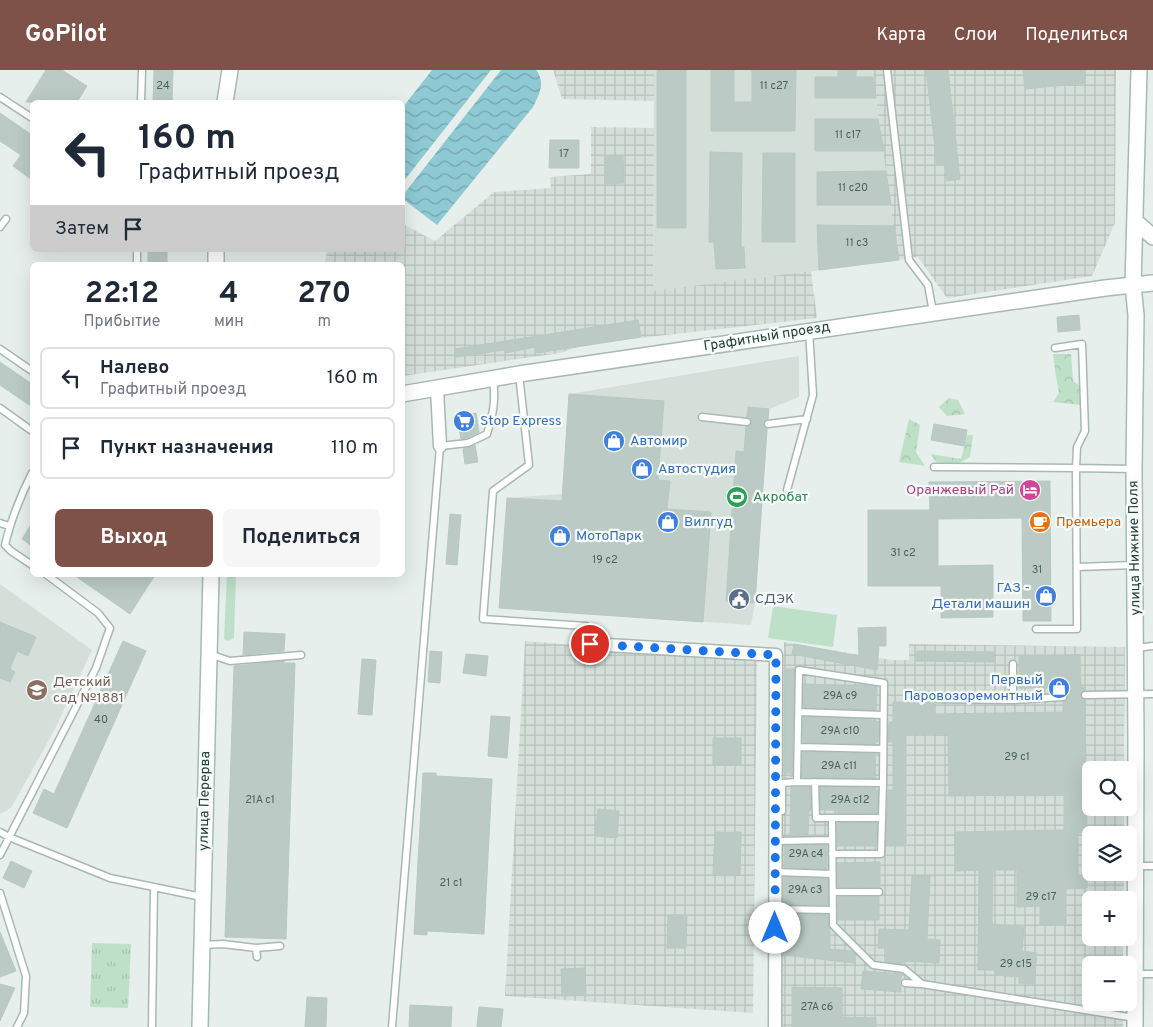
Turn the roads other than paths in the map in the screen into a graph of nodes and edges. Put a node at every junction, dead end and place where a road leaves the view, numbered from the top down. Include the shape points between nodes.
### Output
1 (142, 70) edge
2 (230, 70) edge
3 (887, 70) edge
4 (1139, 70) edge
5 (0, 97) edge
6 (141, 100) edge
7 (225, 100) edge
8 (30, 117) edge
9 (6, 219) dead end
10 (1135, 221) junction
11 (0, 227) edge
12 (1153, 238) edge
13 (1153, 283) edge
14 (1133, 285) junction
15 (933, 312) junction
16 (809, 331) junction
17 (0, 348) edge
18 (1055, 348) dead end
19 (30, 370) edge
20 (519, 374) junction
21 (493, 378) junction
22 (437, 389) junction
23 (405, 394) edge
24 (0, 408) edge
25 (702, 417) dead end
26 (807, 418) junction
27 (747, 422) dead end
28 (768, 424) dead end
29 (30, 429) edge
30 (440, 446) junction
31 (934, 467) dead end
32 (1076, 468) junction
33 (1134, 469) junction
34 (30, 477) edge
35 (787, 490) dead end
36 (0, 523) edge
37 (9, 526) junction
38 (30, 564) edge
39 (1135, 565) junction
40 (1077, 567) junction
41 (50, 577) edge
42 (211, 577) edge
43 (586, 626) dead end
44 (1036, 629) dead end
45 (590, 644) dead end
46 (1153, 646) edge
47 (1136, 648) junction
48 (208, 654) junction
49 (300, 656) dead end
50 (1013, 664) dead end
51 (1153, 694) edge
52 (1085, 695) dead end
53 (1135, 695) junction
54 (1063, 697) dead end
55 (938, 699) dead end
56 (1013, 700) junction
57 (798, 712) junction
58 (883, 715) junction
59 (798, 748) junction
60 (882, 749) junction
61 (797, 782) junction
62 (815, 782) junction
63 (882, 783) junction
64 (832, 818) junction
65 (882, 818) junction
66 (1135, 826) edge
67 (0, 832) edge
68 (778, 836) junction
69 (9, 837) junction
70 (832, 840) junction
71 (832, 854) junction
72 (0, 855) edge
73 (1137, 866) edge
74 (1153, 866) edge
75 (776, 872) junction
76 (832, 874) junction
77 (1135, 881) edge
78 (154, 887) junction
79 (833, 892) junction
80 (879, 892) dead end
81 (0, 893) edge
82 (203, 897) junction
83 (775, 909) junction
84 (833, 910) junction
85 (202, 945) junction
86 (280, 946) dead end
87 (256, 948) junction
88 (1135, 956) edge
89 (257, 957) dead end
90 (1137, 974) edge
91 (1153, 974) edge
92 (905, 983) dead end
93 (922, 984) junction
94 (1135, 1023) edge
95 (17, 1027) edge
96 (152, 1027) edge
97 (200, 1027) edge
98 (392, 1027) edge
99 (775, 1027) edge

1 - 6 lane
2 - 7 main road
3 - 15 lane via 909,260 928,284
4 - 10 main road, улица Нижние Поля
5 - 8 lane
9 - 11 lane
10 - 12 main road
10 - 14 main road, улица Нижние Поля
13 - 14 main road, Графитный проезд
14 - 15 main road, Графитный проезд
14 - 33 main road, улица Нижние Поля via 1136,315
15 - 16 main road, Графитный проезд
16 - 20 main road, Графитный проезд
16 - 26 lane via 814,395
17 - 19 lane
18 - 32 lane via 1082,344 1085,431 1077,447
20 - 21 main road, Графитный проезд
20 - 43 lane via 528,465 493,491 483,619
21 - 22 main road, Графитный проезд
21 - 30 lane via 494,408 486,434 468,443
22 - 23 main road, Графитный проезд
22 - 30 street
24 - 29 lane
25 - 27 lane
26 - 28 lane
26 - 35 lane
30 - 98 lane
31 - 32 lane
32 - 33 lane
32 - 40 lane
33 - 39 main road, улица Нижние Поля
34 - 37 lane
36 - 37 lane
37 - 38 lane via 5,545
39 - 40 lane
39 - 47 main road, улица Нижние Поля
40 - 44 lane via 1078,629
41 - 69 lane via 98,613 110,628 96,668
42 - 48 main road, улица Перерва
45 - 68 street via 776,655
46 - 47 lane
47 - 53 main road, улица Нижние Поля
48 - 49 lane via 230,661
48 - 82 main road, улица Перерва
50 - 56 lane
51 - 53 lane
52 - 53 lane
53 - 66 main road, улица Нижние Поля
54 - 56 lane
55 - 56 lane
57 - 58 lane
57 - 58 lane via 799,670 884,683
57 - 59 lane
58 - 60 lane
59 - 60 lane
59 - 61 lane
60 - 63 lane
61 - 62 lane
61 - 68 lane via 782,783
62 - 63 lane
62 - 64 lane via 816,818
63 - 65 lane
64 - 65 lane
64 - 70 lane
65 - 71 lane via 881,854
67 - 69 lane
68 - 70 lane
68 - 75 street
69 - 72 lane
69 - 78 lane via 110,878
70 - 71 lane
71 - 76 lane
73 - 74 lane
75 - 76 lane
75 - 83 street
76 - 79 lane
77 - 88 main road, улица Нижние Поля
78 - 82 lane
78 - 96 lane
79 - 80 lane
79 - 84 lane
81 - 95 lane via 26,976 24,1013
82 - 85 main road, улица Перерва
83 - 84 lane
83 - 99 street
84 - 93 lane via 833,925 873,965 904,969
85 - 87 lane
85 - 97 main road, улица Перерва
86 - 87 lane
87 - 89 lane
90 - 91 lane
92 - 93 lane
93 - 94 lane

